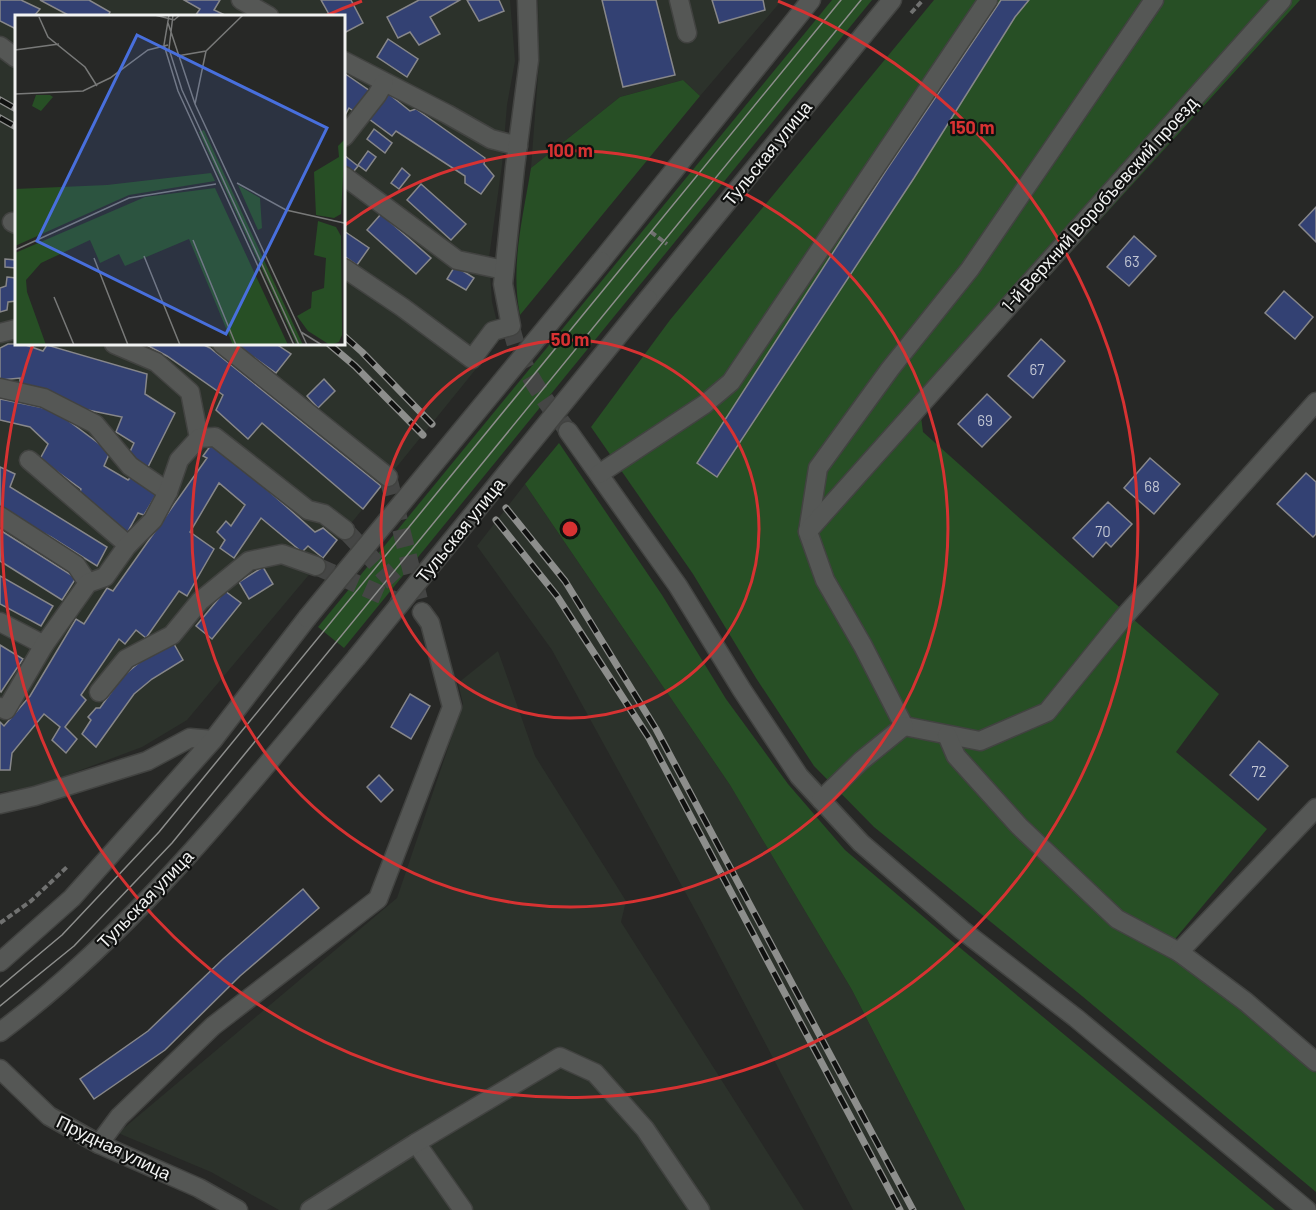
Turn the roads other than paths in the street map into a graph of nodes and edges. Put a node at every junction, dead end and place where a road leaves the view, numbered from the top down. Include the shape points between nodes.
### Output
1 (241, 0) edge
2 (527, 0) edge
3 (679, 0) edge
4 (811, 0) edge
5 (892, 0) edge
6 (988, 0) edge
7 (1154, 0) edge
8 (1282, 0) edge
9 (267, 15) edge
10 (687, 33) dead end
11 (0, 46) edge
12 (15, 57) edge
13 (345, 62) edge
14 (384, 83) junction
15 (345, 136) edge
16 (518, 146) junction
17 (345, 177) edge
18 (345, 269) edge
19 (504, 270) junction
20 (15, 329) edge
21 (0, 333) edge
22 (116, 345) edge
23 (223, 345) edge
24 (0, 388) edge
25 (1316, 402) edge
26 (568, 431) tunnel mouth
27 (199, 438) junction
28 (30, 460) dead end
29 (599, 474) junction
30 (388, 477) tunnel mouth
31 (168, 492) junction
32 (0, 516) edge
33 (345, 530) tunnel mouth
34 (808, 532) junction
35 (128, 545) junction
36 (316, 567) tunnel mouth
37 (88, 583) junction
38 (422, 612) tunnel mouth
39 (0, 622) edge
40 (44, 645) junction
41 (99, 692) dead end
42 (0, 707) edge
43 (904, 726) junction
44 (947, 735) junction
45 (213, 740) junction
46 (821, 800) junction
47 (0, 804) edge
48 (1316, 808) edge
49 (3, 952) edge
50 (1179, 952) junction
51 (0, 1032) edge
52 (1316, 1062) edge
53 (0, 1069) edge
54 (416, 1143) junction
55 (99, 1144) junction
56 (238, 1210) edge
57 (310, 1210) edge
58 (463, 1210) edge
59 (700, 1210) edge
60 (1307, 1210) edge

1 - 9 street
2 - 16 street via 529,60
3 - 10 street
4 - 45 street, bridge via 307,618
5 - 51 street, Тульская улица, bridge via 356,658 187,857 110,938
6 - 29 street via 731,382 705,405
7 - 34 street via 970,269 818,468
8 - 34 street, 1-й Верхний Воробъевский проезд
11 - 12 street
13 - 14 street
14 - 15 street
14 - 16 street via 491,139
16 - 19 street
17 - 19 street via 457,260
18 - 19 street via 472,358 494,331 511,326
20 - 21 street
22 - 27 street via 156,362 190,392
23 - 30 street
24 - 31 street via 44,399 95,424 130,466
25 - 44 street via 1123,618 1047,712 980,741
26 - 29 street
27 - 31 street via 179,460
27 - 33 street via 215,437 308,510 324,514
28 - 35 street
29 - 46 street via 678,586 799,776
31 - 35 street via 153,520
32 - 37 street via 76,565
34 - 43 street via 825,580
35 - 37 street via 105,577
36 - 41 street via 282,554 249,561 200,601 172,635 126,659
37 - 40 street
38 - 55 street via 430,623 452,707 378,899 213,1026 118,1117
39 - 40 street
40 - 42 street via 6,710
43 - 44 street
43 - 46 street
44 - 50 street via 956,756 1019,826 1117,919
45 - 47 street via 190,738 147,760
45 - 49 street via 72,898
46 - 60 street via 861,843 954,922
48 - 50 street
50 - 52 street
53 - 55 street, Прудная улица via 49,1116
54 - 57 street
54 - 58 street
54 - 59 street via 560,1058 595,1073 645,1129
55 - 56 street, Прудная улица via 199,1188

